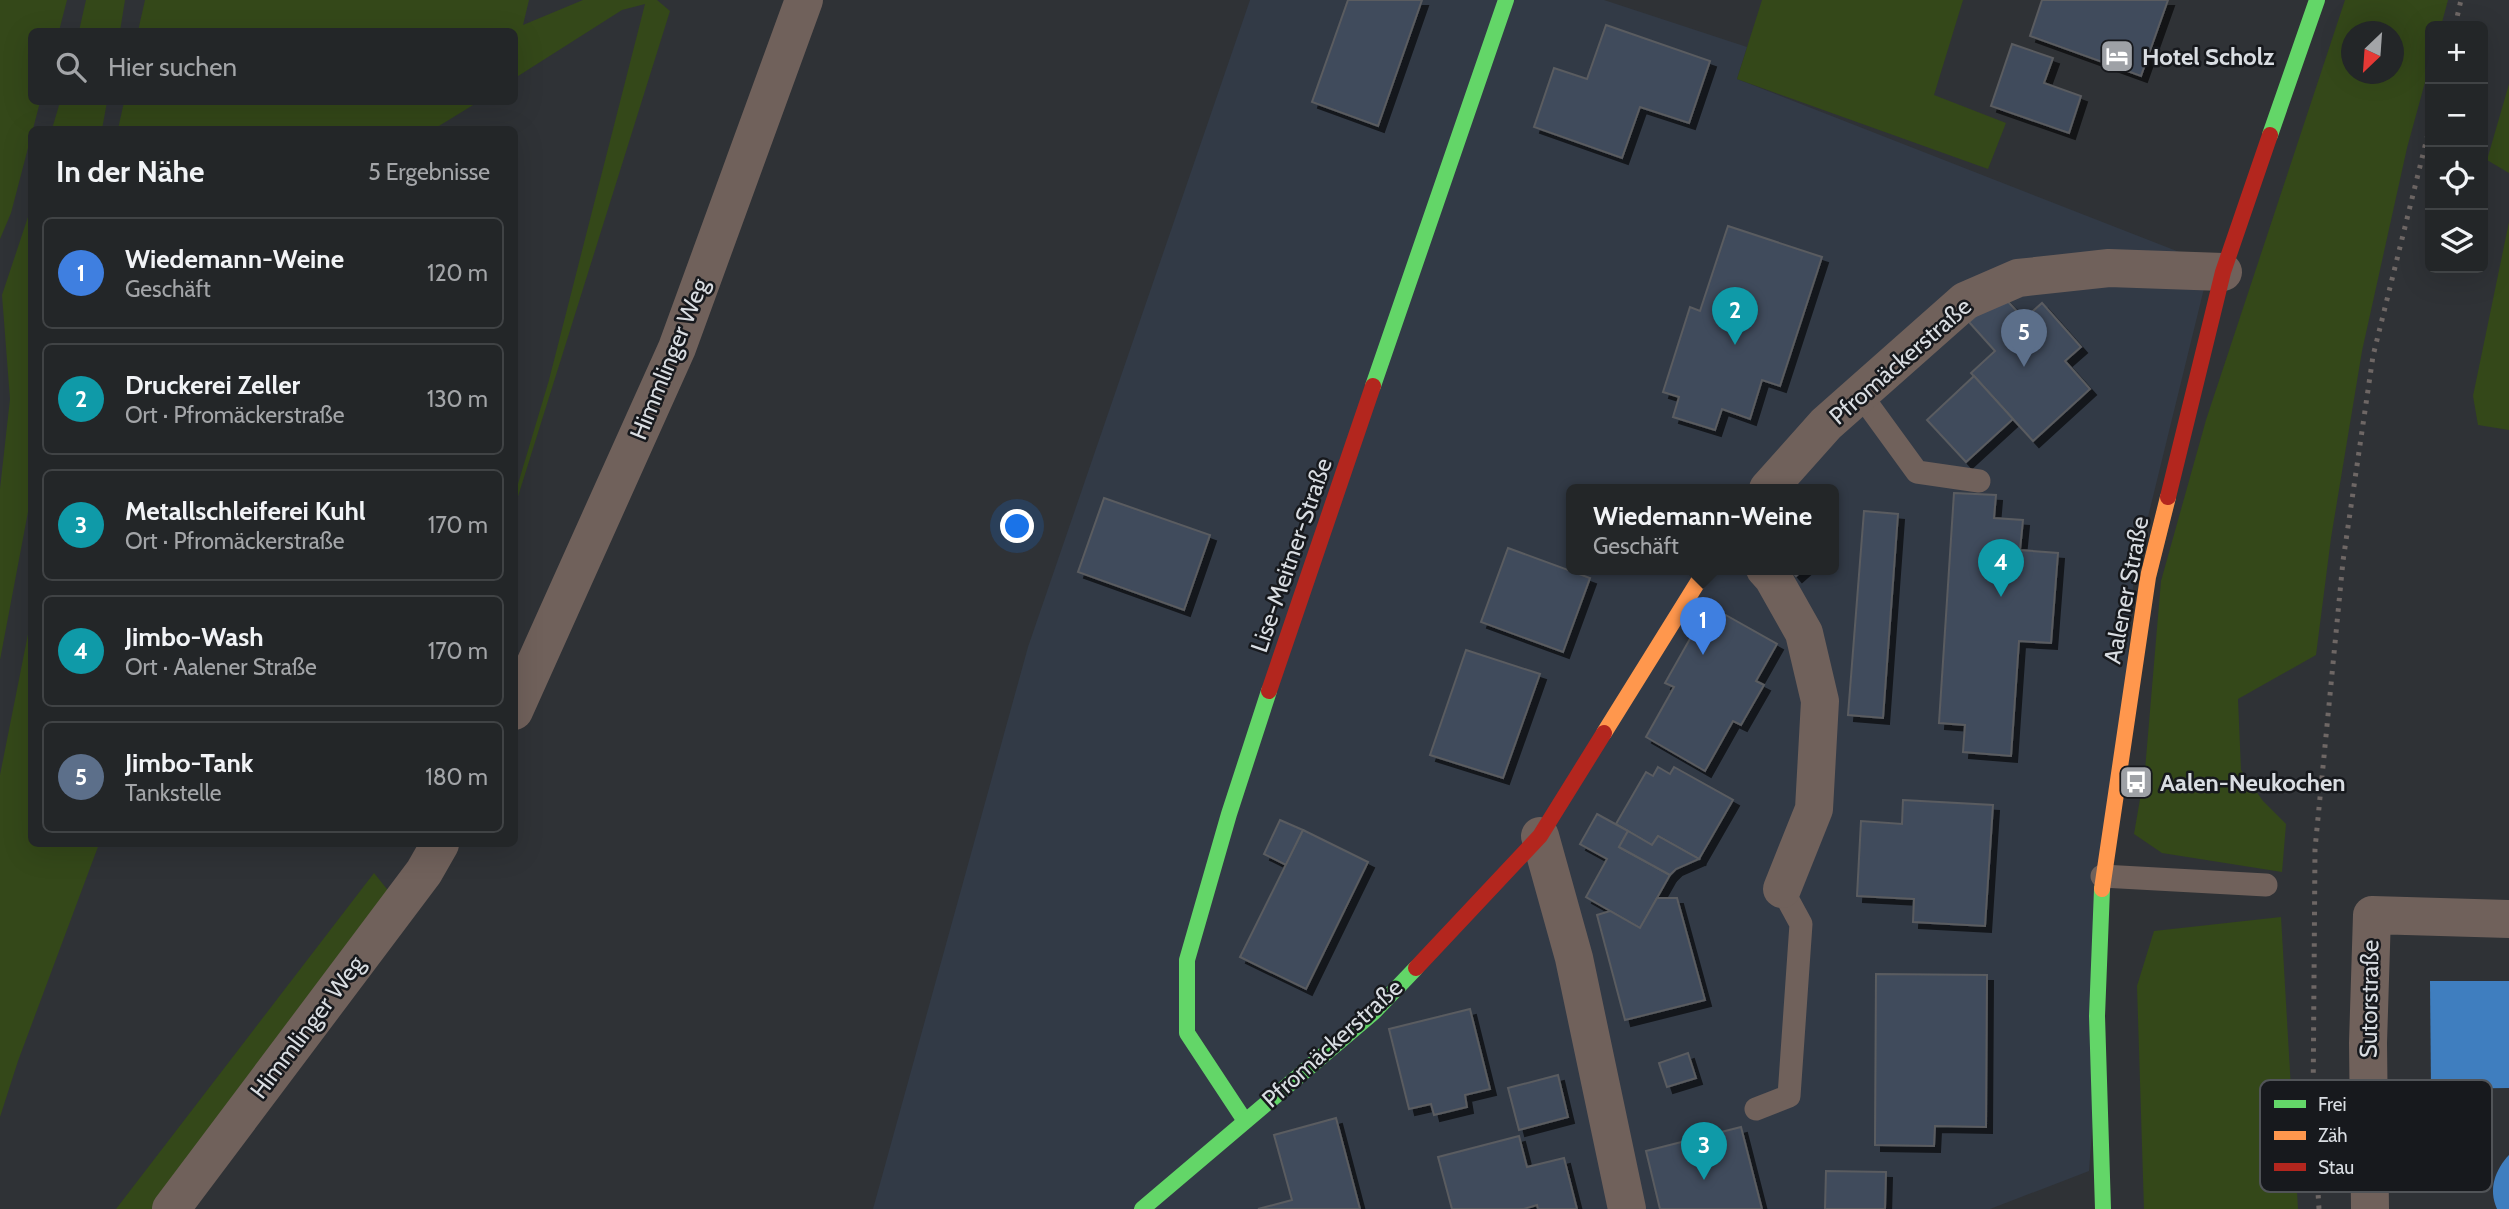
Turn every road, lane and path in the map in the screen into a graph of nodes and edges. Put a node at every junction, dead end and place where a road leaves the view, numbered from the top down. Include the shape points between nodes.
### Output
1 (804, 0) edge
2 (1506, 0) edge
3 (2317, 0) edge
4 (2223, 272) junction
5 (1861, 395) junction
6 (1979, 481) dead end
7 (1772, 484) edge
8 (1702, 575) edge
9 (1770, 575) edge
10 (518, 702) edge
11 (1541, 836) junction
12 (438, 847) edge
13 (2102, 876) junction
14 (2266, 885) dead end
15 (1782, 889) joint
16 (2509, 919) edge
17 (2368, 1080) edge
18 (1756, 1109) dead end
19 (1245, 1121) junction
20 (171, 1209) edge
21 (1142, 1209) edge
22 (1627, 1209) edge
23 (2103, 1209) edge

1 - 10 street, Himmlinger Weg via 677,348
2 - 19 street, Lise-Meitner-Straße via 1265,701 1187,960 1187,1032
3 - 4 street, Aalener Straße
4 - 5 street, Pfromäckerstraße via 2109,268 2018,278 1965,301
4 - 13 street, Aalener Straße via 2148,577
5 - 6 lane via 1917,472
5 - 7 street, Pfromäckerstraße via 1826,424
8 - 11 street, Pfromäckerstraße
9 - 15 street via 1804,633 1820,701 1814,808
11 - 19 street, Pfromäckerstraße via 1373,1013
11 - 22 street via 1574,958
12 - 20 street, Himmlinger Weg
13 - 14 lane
13 - 23 street, Aalener Straße via 2097,1016
15 - 18 lane via 1801,924 1789,1096
16 - 17 street, Sutorstraße via 2372,915
19 - 21 street, Pfromäckerstraße

